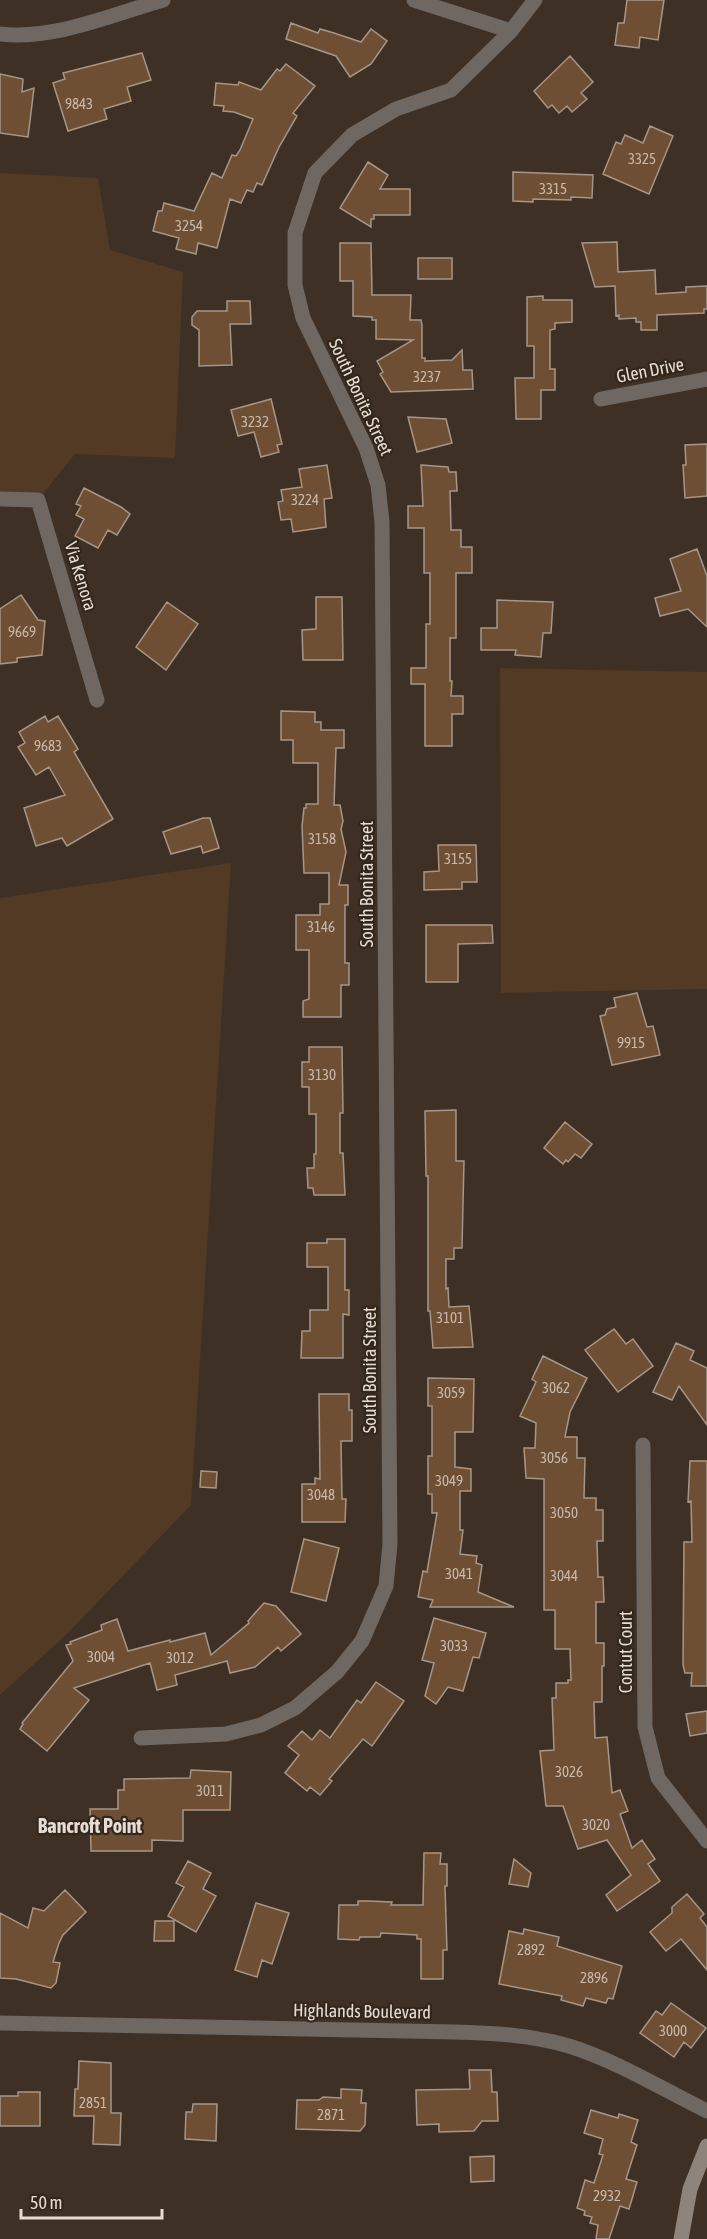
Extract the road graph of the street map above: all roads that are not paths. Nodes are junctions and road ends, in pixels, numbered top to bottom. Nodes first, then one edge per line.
1 (163, 0) edge
2 (414, 0) edge
3 (535, 0) edge
4 (511, 31) junction
5 (0, 34) edge
6 (707, 380) edge
7 (601, 399) dead end
8 (0, 499) edge
9 (98, 700) dead end
10 (643, 1445) dead end
11 (141, 1738) dead end
12 (707, 1841) edge
13 (0, 2023) edge
14 (707, 2111) edge
15 (707, 2146) edge
16 (681, 2239) edge

1 - 5 street
2 - 4 street
3 - 4 street, South Bonita Street
4 - 11 street, South Bonita Street
6 - 7 street, Glen Drive
8 - 9 street, Via Kenora
10 - 12 street, Contut Court
13 - 14 street, Highlands Boulevard
15 - 16 main road

